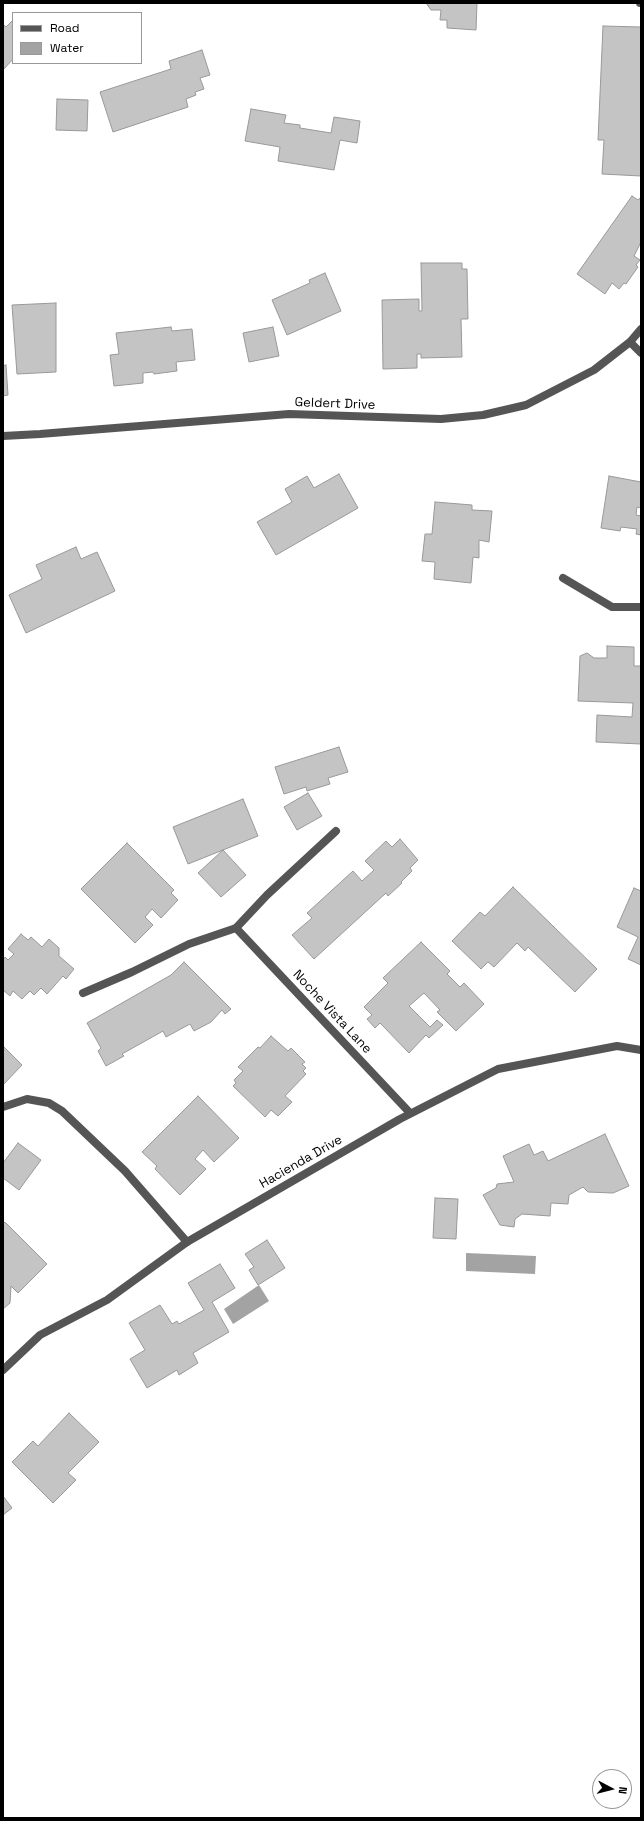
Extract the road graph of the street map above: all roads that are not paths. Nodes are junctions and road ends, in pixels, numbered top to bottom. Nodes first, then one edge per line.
1 (641, 330) edge
2 (630, 342) junction
3 (641, 353) edge
4 (3, 436) edge
5 (563, 578) dead end
6 (641, 607) edge
7 (336, 831) dead end
8 (236, 928) junction
9 (82, 993) dead end
10 (641, 1050) edge
11 (3, 1107) edge
12 (410, 1113) junction
13 (187, 1242) junction
14 (3, 1370) edge

1 - 2 street, Geldert Drive
2 - 3 street
2 - 4 street, Geldert Drive
5 - 6 street
7 - 8 street
8 - 9 street
8 - 12 street, Noche Vista Lane
10 - 12 street, Hacienda Drive
11 - 13 street
12 - 13 street, Hacienda Drive
13 - 14 street, Hacienda Drive

